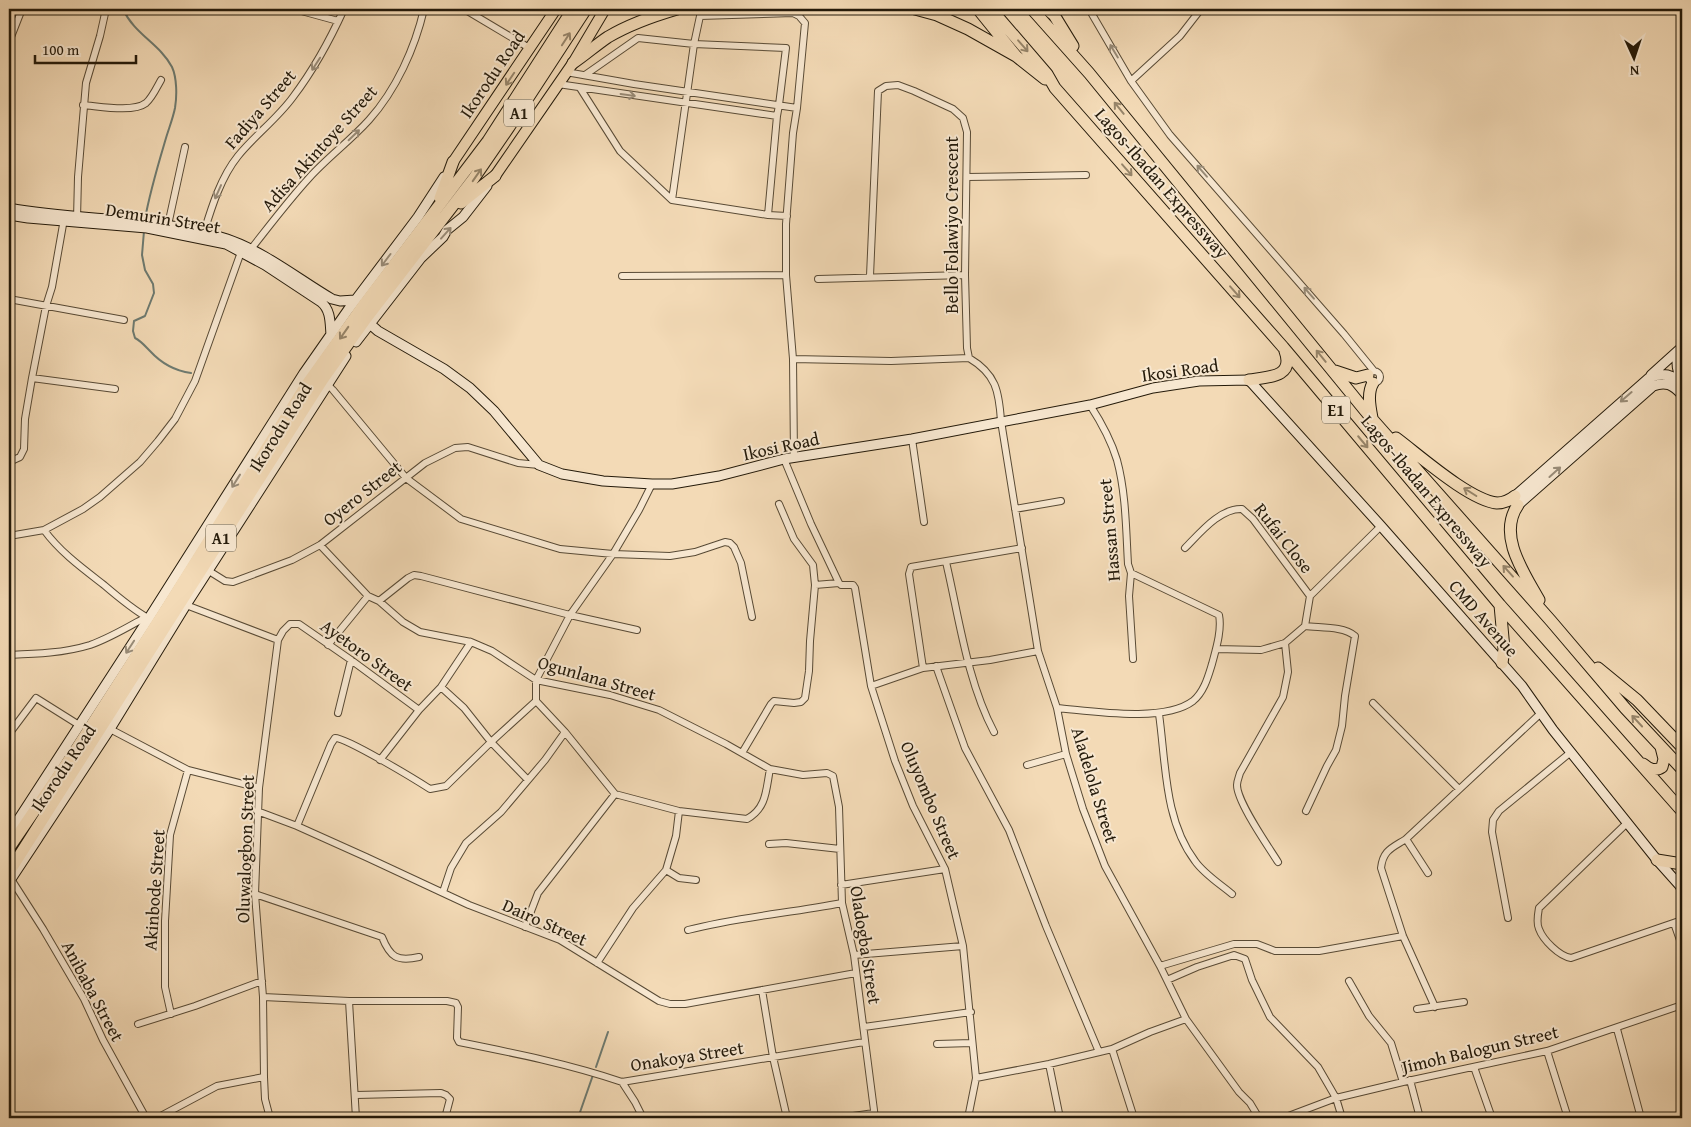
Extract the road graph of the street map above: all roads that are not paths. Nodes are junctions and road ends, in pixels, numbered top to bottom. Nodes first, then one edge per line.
1 (22, 9) edge
2 (106, 9) edge
3 (294, 9) edge
4 (344, 9) edge
5 (424, 9) edge
6 (464, 9) edge
7 (556, 9) edge
8 (574, 9) edge
9 (586, 9) edge
10 (605, 9) edge
11 (677, 9) edge
12 (915, 9) edge
13 (978, 9) edge
14 (991, 9) edge
15 (1032, 9) edge
16 (1088, 9) edge
17 (1201, 9) edge
18 (1050, 11) edge
19 (700, 12) edge
20 (338, 20) junction
21 (9, 42) edge
22 (694, 44) junction
23 (531, 49) junction
24 (1016, 56) junction
25 (570, 68) junction
26 (1089, 73) junction
27 (585, 75) junction
28 (161, 80) dead end
29 (1131, 81) junction
30 (558, 84) junction
31 (580, 88) junction
32 (1055, 88) junction
33 (687, 92) junction
34 (685, 103) junction
35 (83, 105) junction
36 (780, 105) junction
37 (797, 108) junction
38 (777, 116) junction
39 (185, 147) dead end
40 (453, 162) junction
41 (1086, 175) dead end
42 (495, 176) junction
43 (967, 177) junction
44 (672, 200) junction
45 (9, 208) edge
46 (436, 209) junction
47 (448, 214) junction
48 (9, 215) edge
49 (768, 215) junction
50 (787, 216) junction
51 (64, 218) junction
52 (77, 219) junction
53 (147, 225) junction
54 (168, 225) junction
55 (204, 232) junction
56 (251, 249) junction
57 (241, 252) junction
58 (786, 275) junction
59 (966, 275) junction
60 (622, 276) dead end
61 (870, 276) junction
62 (818, 279) dead end
63 (9, 299) edge
64 (360, 302) junction
65 (46, 306) junction
66 (348, 310) joint
67 (124, 320) dead end
68 (370, 324) junction
69 (331, 335) junction
70 (1283, 347) junction
71 (1680, 349) edge
72 (969, 358) junction
73 (793, 359) junction
74 (1333, 370) junction
75 (1372, 376) junction
76 (32, 378) junction
77 (1655, 378) junction
78 (1678, 379) edge
79 (1249, 380) junction
80 (327, 384) junction
81 (115, 389) dead end
82 (1682, 395) edge
83 (1090, 405) junction
84 (1372, 419) junction
85 (1001, 421) junction
86 (912, 438) junction
87 (794, 457) junction
88 (784, 459) junction
89 (10, 462) edge
90 (539, 465) junction
91 (406, 478) junction
92 (652, 484) junction
93 (1516, 500) junction
94 (1061, 501) dead end
95 (779, 504) dead end
96 (1016, 509) junction
97 (924, 522) dead end
98 (1381, 526) junction
99 (44, 530) junction
100 (9, 536) edge
101 (320, 545) junction
102 (1022, 548) junction
103 (1185, 548) dead end
104 (613, 554) junction
105 (946, 562) junction
106 (209, 571) junction
107 (1131, 573) junction
108 (839, 583) junction
109 (814, 585) junction
110 (368, 596) junction
111 (1310, 596) junction
112 (379, 601) junction
113 (186, 605) junction
114 (1500, 605) junction
115 (570, 615) junction
116 (752, 616) dead end
117 (147, 618) junction
118 (1551, 621) junction
119 (1305, 626) junction
120 (637, 630) dead end
121 (278, 640) junction
122 (471, 642) junction
123 (1285, 643) junction
124 (328, 645) junction
125 (1216, 648) junction
126 (1038, 650) junction
127 (9, 655) edge
128 (1132, 659) dead end
129 (351, 660) junction
130 (1585, 660) junction
131 (969, 663) junction
132 (1502, 663) junction
133 (936, 666) junction
134 (923, 668) junction
135 (536, 680) junction
136 (871, 686) junction
137 (441, 687) junction
138 (536, 702) junction
139 (1373, 703) dead end
140 (1057, 708) junction
141 (419, 710) junction
142 (338, 713) dead end
143 (1541, 713) junction
144 (1159, 714) junction
145 (80, 725) junction
146 (110, 729) junction
147 (565, 732) junction
148 (994, 732) dead end
149 (9, 734) edge
150 (491, 742) junction
151 (1660, 747) junction
152 (1682, 747) edge
153 (1571, 752) junction
154 (742, 753) junction
155 (1066, 754) junction
156 (1634, 757) junction
157 (380, 760) junction
158 (1027, 765) dead end
159 (770, 769) junction
160 (1682, 769) edge
161 (188, 770) junction
162 (833, 776) joint
163 (528, 780) junction
164 (259, 788) junction
165 (1459, 789) junction
166 (615, 794) junction
167 (1682, 810) edge
168 (257, 811) junction
169 (680, 811) junction
170 (1306, 811) dead end
171 (1628, 822) junction
172 (297, 826) junction
173 (9, 834) edge
174 (1406, 839) junction
175 (770, 844) dead end
176 (9, 848) edge
177 (840, 849) junction
178 (1657, 860) junction
179 (1278, 862) dead end
180 (1682, 864) edge
181 (944, 869) junction
182 (666, 870) junction
183 (1428, 873) dead end
184 (10, 878) edge
185 (696, 880) dead end
186 (1682, 881) edge
187 (841, 885) junction
188 (1682, 888) edge
189 (443, 892) junction
190 (255, 894) junction
191 (1232, 894) dead end
192 (842, 903) junction
193 (1508, 918) dead end
194 (1682, 920) edge
195 (1674, 923) junction
196 (526, 927) junction
197 (688, 930) dead end
198 (1404, 936) junction
199 (963, 946) junction
200 (1682, 946) edge
201 (854, 955) junction
202 (419, 957) dead end
203 (597, 963) junction
204 (1160, 966) junction
205 (856, 973) junction
206 (1167, 980) junction
207 (262, 981) junction
208 (1349, 981) dead end
209 (762, 990) junction
210 (263, 997) junction
211 (349, 1000) junction
212 (1464, 1002) dead end
213 (1682, 1005) edge
214 (1435, 1007) junction
215 (1417, 1010) dead end
216 (971, 1012) junction
217 (171, 1014) junction
218 (1186, 1019) junction
219 (138, 1024) dead end
220 (864, 1027) junction
221 (1617, 1029) junction
222 (864, 1042) junction
223 (972, 1043) junction
224 (937, 1044) dead end
225 (1112, 1049) junction
226 (1547, 1051) junction
227 (1099, 1052) junction
228 (773, 1057) junction
229 (1049, 1064) junction
230 (1474, 1067) junction
231 (264, 1077) junction
232 (976, 1078) junction
233 (1406, 1081) junction
234 (622, 1082) junction
235 (356, 1095) junction
236 (1336, 1098) junction
237 (874, 1115) edge
238 (146, 1118) edge
239 (157, 1118) edge
240 (270, 1118) edge
241 (356, 1118) edge
242 (445, 1118) edge
243 (643, 1118) edge
244 (787, 1118) edge
245 (838, 1118) edge
246 (968, 1118) edge
247 (1060, 1118) edge
248 (1134, 1118) edge
249 (1259, 1118) edge
250 (1283, 1118) edge
251 (1342, 1118) edge
252 (1420, 1118) edge
253 (1492, 1118) edge
254 (1568, 1118) edge
255 (1641, 1118) edge

1 - 21 street
2 - 35 street
3 - 20 street
4 - 20 street, Fadiya Street
56 -> 5 street, Adisa Akintoye Street
6 - 23 street
7 - 23 main road, Ikorodu Road
8 - 46 highway, Ikorodu Road / A1
47 -> 9 highway, Ikorodu Road / A1
10 - 25 main road, Ikorodu Road
11 - 25 highway
12 - 24 highway
13 - 24 highway
14 -> 32 highway, Lagos-Ibadan Expressway / E1
15 - 26 highway, Lagos-Ibadan Expressway / E1
29 -> 16 street
17 - 29 street
18 - 26 highway
19 - 22 street
19 - 37 street
20 -> 55 street, Fadiya Street
22 - 27 street
22 - 33 street
22 - 36 street
23 -> 40 main road, Ikorodu Road
24 - 32 highway
25 - 27 street
25 - 30 main road, Ikorodu Road
74 -> 26 highway, Lagos-Ibadan Expressway / E1
27 - 33 street
28 - 35 street
75 -> 29 street
30 - 31 street
30 - 42 main road, Ikorodu Road
31 -> 34 street
31 - 44 street
32 -> 70 highway, Lagos-Ibadan Expressway / E1
33 - 34 street
33 - 36 street
34 - 38 street
34 - 44 street
35 - 52 street
36 - 37 street
36 - 38 street
37 - 50 street
38 - 49 street
39 - 54 street
40 - 46 highway
40 -> 64 street, Ikorodu Road
41 - 43 street
42 - 47 highway
68 -> 42 street, Ikorodu Road
43 - 59 street, Bello Folawiyo Crescent
43 - 61 street, Bello Folawiyo Crescent
44 - 49 street
45 - 51 street, Demurin Street
46 - 64 highway, Ikorodu Road / A1
47 - 184 highway, Ikorodu Road / A1
48 - 51 street, Demurin Street
49 - 50 street
50 - 58 street
51 - 52 street, Demurin Street
51 - 65 street
52 - 53 street, Demurin Street
53 - 54 street, Demurin Street
53 - 57 street, Demurin Street
54 - 55 street, Demurin Street
55 - 56 street, Demurin Street
56 - 64 street, Demurin Street
57 - 69 street, Demurin Street
57 - 99 street
58 - 60 street
58 - 73 street
59 - 61 street
59 - 72 street, Bello Folawiyo Crescent
61 - 62 street
63 - 65 street
64 - 66 highway
64 -> 176 highway, Ikorodu Road / A1
65 - 67 street
65 - 76 street
66 - 69 street, Ikorodu Road
68 - 80 street, Ikorodu Road
68 - 90 street, Ikosi Road
69 -> 117 street, Ikorodu Road
70 - 79 highway
70 -> 114 highway, Lagos-Ibadan Expressway / E1
71 - 77 street
71 - 78 street
72 - 73 street
72 - 85 street
73 - 87 street
74 - 75 highway
74 - 84 highway, Lagos-Ibadan Expressway / E1
75 - 84 highway
76 - 81 street
76 - 89 street
77 - 78 street
93 -> 77 street
77 -> 93 street
78 - 82 street
79 - 83 street, Ikosi Road
79 - 98 street, CMD Avenue
80 - 91 street
80 - 106 street, Ikorodu Road
83 - 85 street, Ikosi Road
83 - 107 street, Hassan Street
93 -> 84 highway
118 -> 84 highway, Lagos-Ibadan Expressway / E1
85 - 86 street, Ikosi Road
85 - 96 street, Aladelola Street
86 - 87 street, Ikosi Road
86 - 97 street
87 - 88 street, Ikosi Road
88 - 92 street, Ikosi Road
88 - 108 street
90 - 91 street, Oyero Street
90 - 92 street, Ikosi Road
91 - 101 street, Oyero Street
91 - 104 street
92 - 104 street
93 - 118 highway
94 - 96 street
95 - 109 street
96 - 102 street, Aladelola Street
98 - 111 street
98 - 132 street, CMD Avenue
99 - 100 street
99 - 117 street
101 - 106 street, Oyero Street
101 - 110 street, Ogunlana Street
102 - 105 street
102 - 126 street, Aladelola Street
103 - 111 street, Rufai Close
104 - 115 street
104 - 116 street
105 - 131 street
105 - 134 street
106 - 113 street, Ikorodu Road
107 - 125 street
107 - 128 street, Hassan Street
108 - 109 street
108 - 136 street, Oluyombo Street
109 - 154 street
110 - 112 street, Ogunlana Street
110 - 124 street
111 - 119 street
112 - 115 street
112 - 122 street, Ogunlana Street
113 - 121 street
113 - 146 street, Ikorodu Road
114 - 132 highway
114 - 156 highway, Lagos-Ibadan Expressway / E1
115 - 120 street
115 - 135 street
117 - 127 street
117 -> 145 street, Ikorodu Road
118 - 130 highway, Lagos-Ibadan Expressway / E1
119 - 123 street
119 - 170 street
121 - 124 street, Ayetoro Street
121 - 164 street, Oluwalogbon Street
122 - 135 street, Ogunlana Street
122 - 137 street
123 - 125 street
123 - 179 street
124 - 129 street, Ayetoro Street
125 - 144 street
126 - 131 street
126 - 140 street, Aladelola Street
129 - 141 street, Ayetoro Street
129 - 142 street
151 -> 130 highway, Lagos-Ibadan Expressway / E1
130 - 152 highway
131 - 133 street
131 - 148 street
132 - 143 street, CMD Avenue
133 - 134 street
133 - 227 street
134 - 136 street
135 - 138 street
135 - 154 street, Ogunlana Street
136 - 181 street, Oluyombo Street
137 - 141 street
137 - 150 street
138 - 147 street
138 - 150 street
139 - 165 street
140 - 144 street
140 - 155 street, Aladelola Street
141 - 157 street
143 - 153 street, CMD Avenue
143 - 165 street
144 - 191 street
145 - 149 street
145 - 173 street, Ikorodu Road
146 - 161 street
146 - 184 street, Ikorodu Road
147 - 163 street
147 - 166 street
150 - 157 street
150 - 163 street
151 - 156 highway
151 - 160 highway, Lagos-Ibadan Expressway / E1
153 - 171 street, CMD Avenue
153 - 193 street
154 - 159 street, Ogunlana Street
155 - 158 street
155 - 204 street, Aladelola Street
156 - 167 highway, Lagos-Ibadan Expressway / E1
157 - 172 street
159 - 162 street, Ogunlana Street
159 - 169 street
161 - 164 street
161 - 217 street, Akinbode Street
162 - 177 street, Oladogba Street
163 - 189 street
164 - 168 street, Oluwalogbon Street
165 - 174 street
166 - 169 street
166 - 196 street
168 - 172 street, Dairo Street
168 - 190 street, Oluwalogbon Street
169 - 182 street
171 - 178 street, CMD Avenue
171 - 195 street
172 - 189 street, Dairo Street
174 - 183 street
174 - 198 street
175 - 177 street
177 - 187 street, Oladogba Street
178 - 180 highway
178 - 188 street, CMD Avenue
181 - 187 street
181 - 199 street, Oluyombo Street
182 - 185 street
182 - 203 street
184 - 238 street, Anibaba Street
186 - 188 highway
187 - 192 street, Oladogba Street
189 - 196 street, Dairo Street
190 - 202 street
190 - 207 street, Oluwalogbon Street
192 - 197 street
192 - 201 street, Oladogba Street
194 - 195 street
195 - 200 street
196 - 203 street, Dairo Street
198 - 204 street
198 - 214 street
199 - 201 street
199 - 216 street, Oluyombo Street
201 - 205 street, Oladogba Street
203 - 209 street, Dairo Street
204 - 206 street, Aladelola Street
205 - 209 street, Dairo Street
205 - 220 street, Oladogba Street
206 - 218 street, Aladelola Street
206 - 236 street
207 - 210 street, Oluwalogbon Street
207 - 217 street
208 - 233 street
209 - 228 street
210 - 211 street
210 - 231 street, Oluwalogbon Street
211 - 234 street, Onakoya Street
211 - 235 street
212 - 214 street
213 - 221 street, Jimoh Balogun Street
214 - 215 street
216 - 220 street
216 - 223 street, Oluyombo Street
217 - 219 street
218 - 225 street
218 - 249 street, Aladelola Street
220 - 222 street, Oladogba Street
221 - 226 street, Jimoh Balogun Street
221 - 255 street
222 - 228 street, Onakoya Street
222 - 237 street, Oladogba Street
223 - 224 street
223 - 232 street, Oluyombo Street
225 - 227 street
225 - 248 street
226 - 230 street, Jimoh Balogun Street
226 - 254 street
227 - 229 street
228 - 234 street, Onakoya Street
228 - 244 street
229 - 232 street
229 - 247 street
230 - 233 street, Jimoh Balogun Street
230 - 253 street
231 - 239 street
231 - 240 street, Oluwalogbon Street
232 - 246 street, Oluyombo Street
233 - 236 street, Jimoh Balogun Street
233 - 252 street
234 - 243 street
235 - 241 street
235 - 242 street
236 - 250 street, Jimoh Balogun Street
236 - 251 street
237 - 245 street

